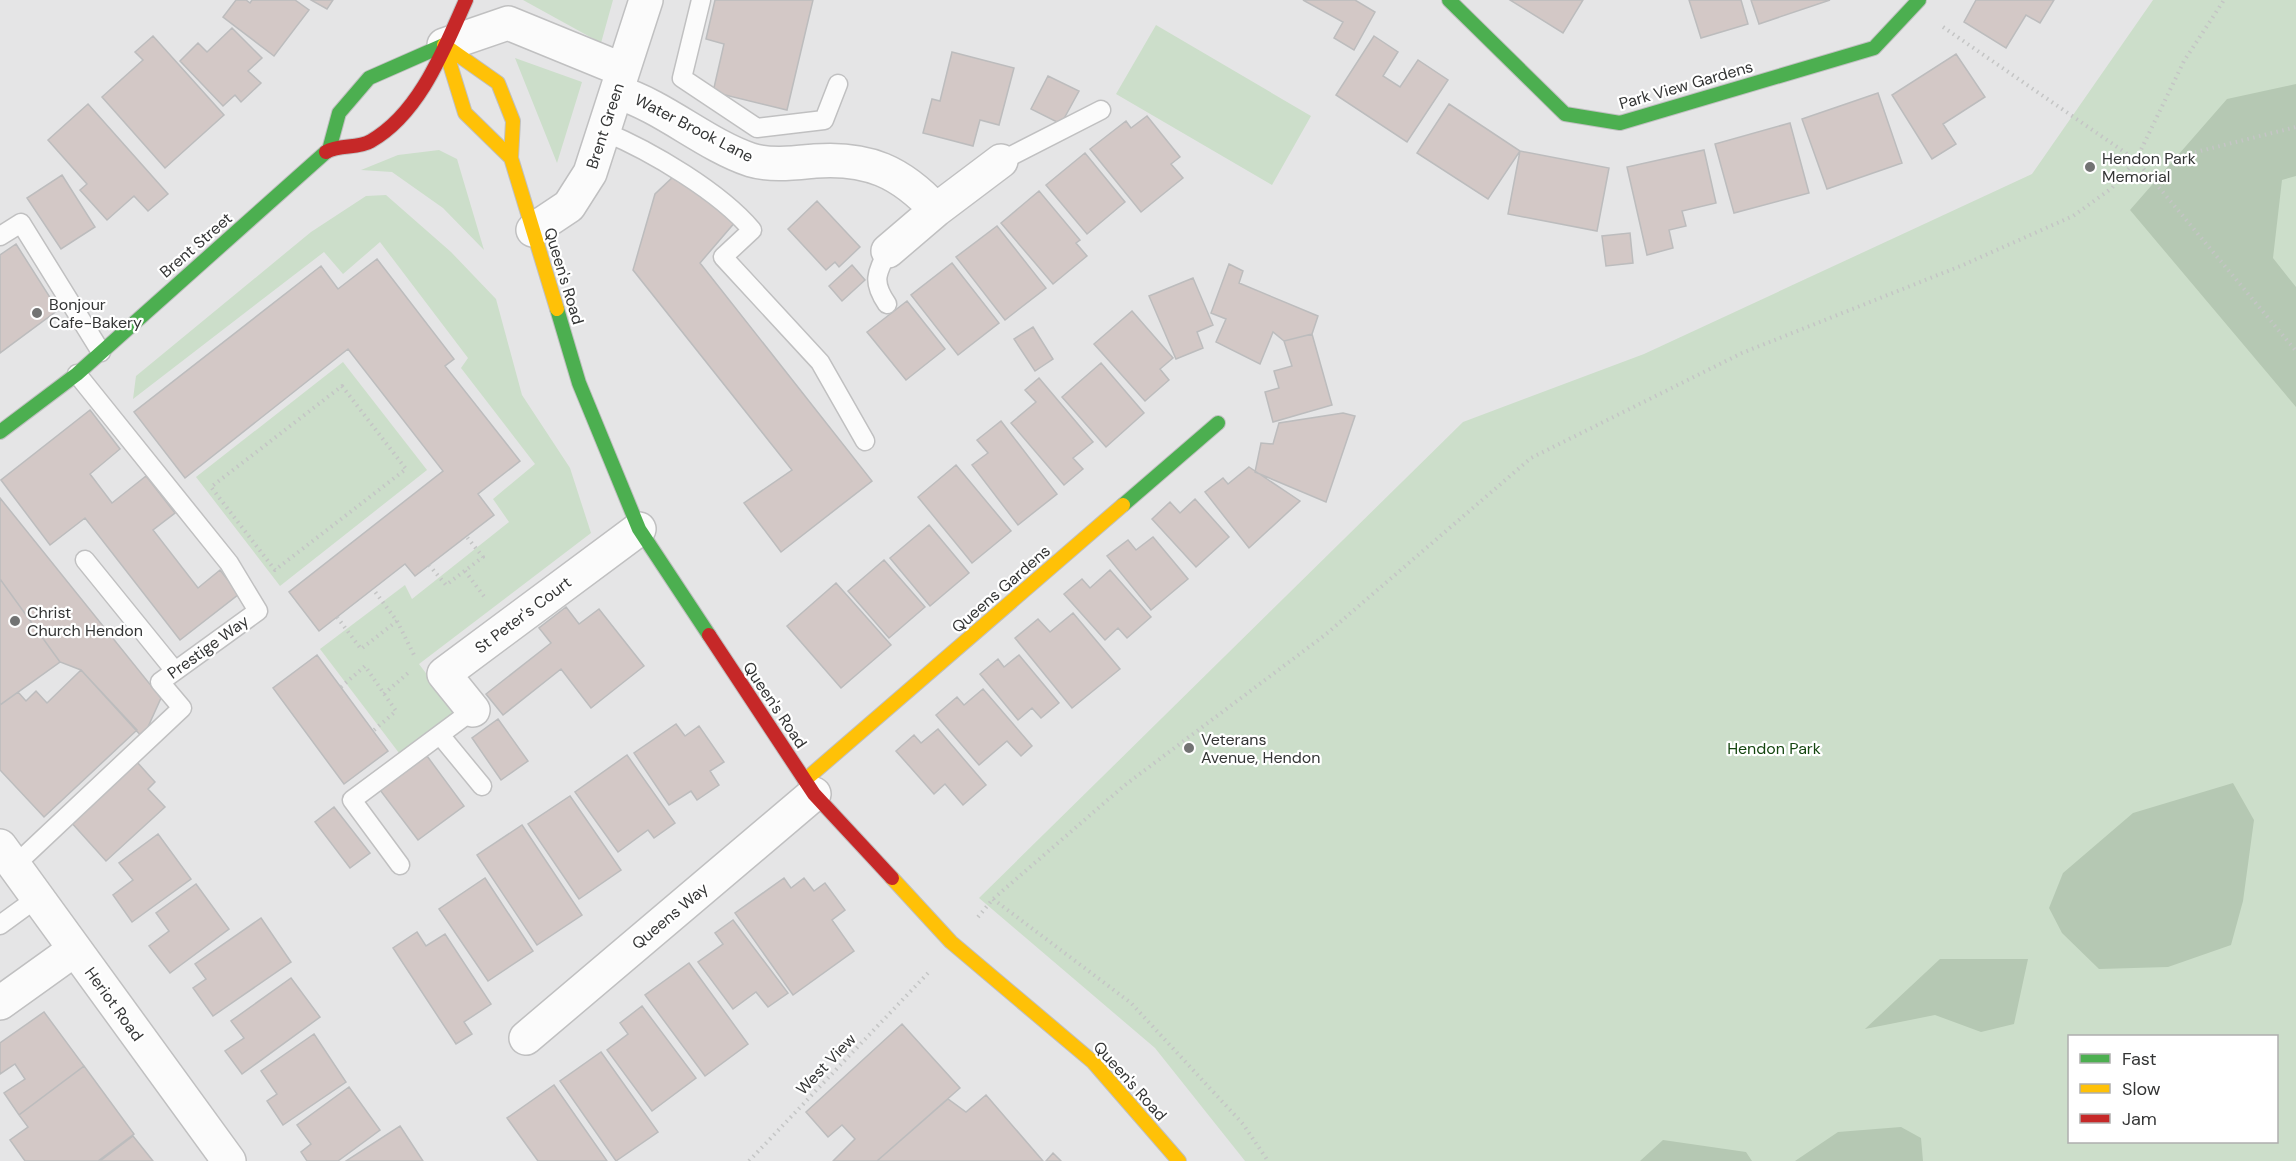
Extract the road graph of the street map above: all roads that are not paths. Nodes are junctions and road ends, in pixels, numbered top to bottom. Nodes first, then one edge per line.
1 (466, 0) edge
2 (646, 0) edge
3 (700, 0) edge
4 (1449, 0) edge
5 (1917, 4) edge
6 (445, 11) dead end
7 (444, 45) junction
8 (620, 81) junction
9 (838, 84) dead end
10 (1101, 110) dead end
11 (605, 132) junction
12 (329, 150) junction
13 (511, 158) junction
14 (1001, 162) joint
15 (936, 210) junction
16 (533, 230) junction
17 (0, 236) edge
18 (888, 251) joint
19 (887, 304) dead end
20 (101, 352) junction
21 (77, 375) junction
22 (1218, 423) dead end
23 (0, 432) edge
24 (865, 441) dead end
25 (639, 529) junction
26 (86, 560) dead end
27 (175, 672) junction
28 (473, 710) joint
29 (440, 735) junction
30 (482, 786) dead end
31 (809, 787) junction
32 (7, 856) edge
33 (400, 865) dead end
34 (36, 897) junction
35 (0, 925) edge
36 (74, 950) junction
37 (0, 1003) edge
38 (526, 1038) dead end
39 (229, 1161) edge
40 (1179, 1161) edge

1 - 7 main road
2 - 8 street, Brent Green
3 - 9 lane
4 - 5 main road, Park View Gardens
6 - 7 main road
7 - 8 street, Water Brook Lane
7 - 12 main road
7 - 12 main road
7 - 13 main road, Queen's Road
7 - 13 main road, Queen's Road
8 - 11 street, Brent Green
8 - 15 street, Water Brook Lane
10 - 14 lane
11 - 16 street, Brent Green
11 - 24 lane
12 - 20 main road, Brent Street
13 - 16 main road, Queen's Road
14 - 15 street
15 - 18 street
16 - 25 main road, Queen's Road
17 - 20 lane
18 - 19 lane
20 - 21 main road, Brent Street
21 - 23 main road, Brent Street
21 - 27 lane, Prestige Way
22 - 31 main road, Queens Gardens
25 - 28 street, St Peter's Court
25 - 31 main road, Queen's Road
26 - 27 lane
27 - 32 lane, Prestige Way
28 - 29 lane
29 - 30 lane
29 - 33 lane
31 - 38 street, Queens Way
31 - 40 main road, Queen's Road
32 - 34 street, Heriot Road
34 - 35 lane
34 - 36 street, Heriot Road
36 - 37 street
36 - 39 street, Heriot Road

